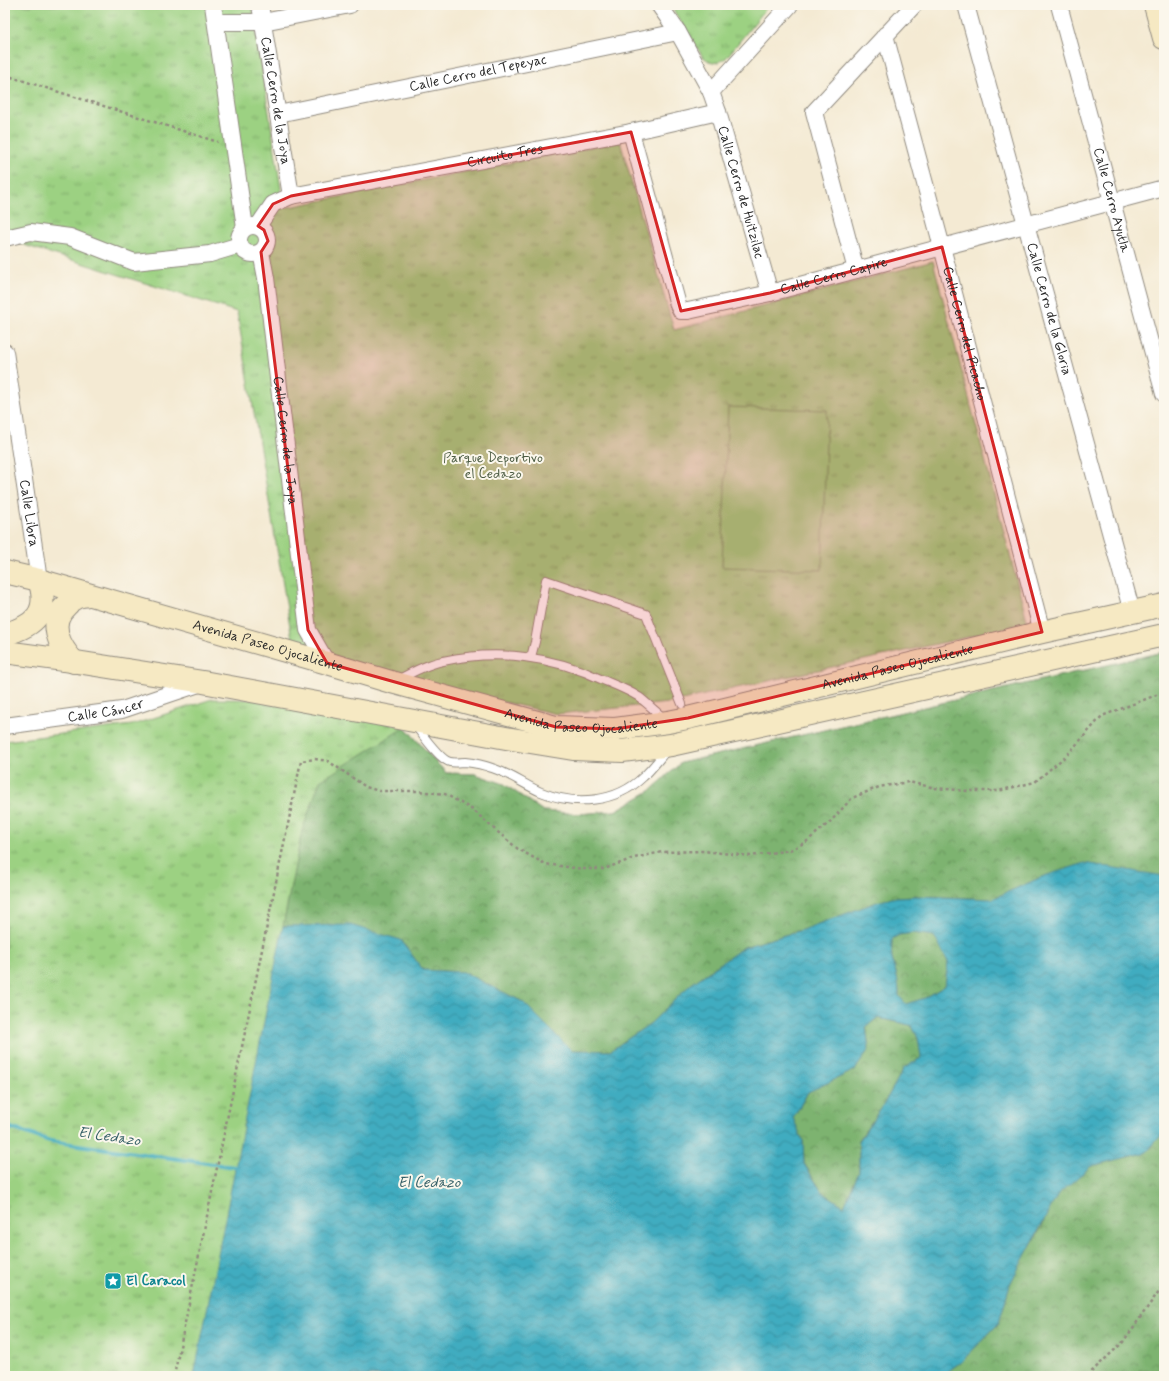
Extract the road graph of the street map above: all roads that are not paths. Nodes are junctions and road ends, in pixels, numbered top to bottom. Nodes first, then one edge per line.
1 (213, 5) edge
2 (260, 5) edge
3 (350, 5) edge
4 (659, 5) edge
5 (790, 5) edge
6 (914, 5) edge
7 (966, 5) edge
8 (1059, 5) edge
9 (1155, 5) edge
10 (216, 22) junction
11 (263, 22) junction
12 (678, 32) junction
13 (885, 35) junction
14 (1164, 38) edge
15 (711, 92) junction
16 (718, 112) junction
17 (278, 114) junction
18 (631, 132) junction
19 (1164, 188) edge
20 (291, 196) junction
21 (1111, 201) junction
22 (1026, 224) junction
23 (252, 227) junction
24 (5, 238) edge
25 (240, 245) junction
26 (942, 247) junction
27 (262, 252) junction
28 (856, 270) junction
29 (770, 293) junction
30 (5, 352) edge
31 (1164, 394) edge
32 (5, 572) edge
33 (38, 580) junction
34 (89, 595) junction
35 (1164, 605) edge
36 (1132, 612) junction
37 (308, 630) junction
38 (1042, 632) junction
39 (5, 634) edge
40 (1164, 635) edge
41 (5, 652) edge
42 (291, 653) junction
43 (531, 657) junction
44 (74, 662) junction
45 (327, 663) junction
46 (203, 682) junction
47 (391, 682) junction
48 (682, 704) dead end
49 (412, 721) junction
50 (668, 722) junction
51 (5, 726) edge
52 (671, 745) junction

1 - 10 street
2 - 11 street, Calle Cerro de la Joya
3 - 11 street
4 - 12 street, Calle Cerro de Huitzilac
5 - 15 street
6 - 13 street
7 - 22 street, Calle Cerro de la Gloria
8 - 21 street, Calle Cerro Ayutla
9 - 14 main road
10 - 11 street
10 - 23 street
11 - 17 street, Calle Cerro de la Joya
12 - 15 street, Calle Cerro de Huitzilac
12 - 17 street, Calle Cerro del Tepeyac
13 - 26 street, Calle Cerro del Picacho
13 - 28 street
15 - 16 street, Calle Cerro de Huitzilac
16 - 18 street, Circuito Tres
16 - 29 street, Calle Cerro de Huitzilac
17 - 20 street, Calle Cerro de la Joya
18 - 20 street, Circuito Tres
18 - 29 street, Calle Cerro Capire
19 - 21 street, Calle Cerro Capire
20 - 23 street, Circuito Tres
21 - 22 street, Calle Cerro Capire
21 - 31 street, Calle Cerro Ayutla
22 - 26 street, Calle Cerro Capire
22 - 36 street, Calle Cerro de la Gloria
23 - 25 street
23 - 27 street
24 - 25 street
25 - 27 street
26 - 28 street, Calle Cerro Capire
26 - 38 street, Calle Cerro del Picacho
27 - 37 street, Calle Cerro de la Joya
28 - 29 street, Calle Cerro Capire
30 - 33 street, Calle Libra
32 - 33 main road, Avenida Paseo Ojocaliente
33 - 34 main road, Avenida Paseo Ojocaliente
33 - 39 main road
34 - 42 main road, Avenida Paseo Ojocaliente
34 - 44 main road
35 - 36 main road, Avenida Paseo Ojocaliente
36 - 38 main road, Avenida Paseo Ojocaliente
37 - 42 street
37 - 45 street
38 - 50 main road, Avenida Paseo Ojocaliente
40 - 52 main road, Avenida Paseo Ojocaliente
41 - 44 main road, Avenida Paseo Ojocaliente
42 - 45 main road, Avenida Paseo Ojocaliente
43 - 47 lane
43 - 48 lane
43 - 50 lane
44 - 46 main road, Avenida Paseo Ojocaliente
45 - 47 main road, Avenida Paseo Ojocaliente
46 - 49 main road, Avenida Paseo Ojocaliente
46 - 51 street, Calle Cáncer
47 - 50 main road, Avenida Paseo Ojocaliente
49 - 52 main road, Avenida Paseo Ojocaliente
49 - 52 lane

